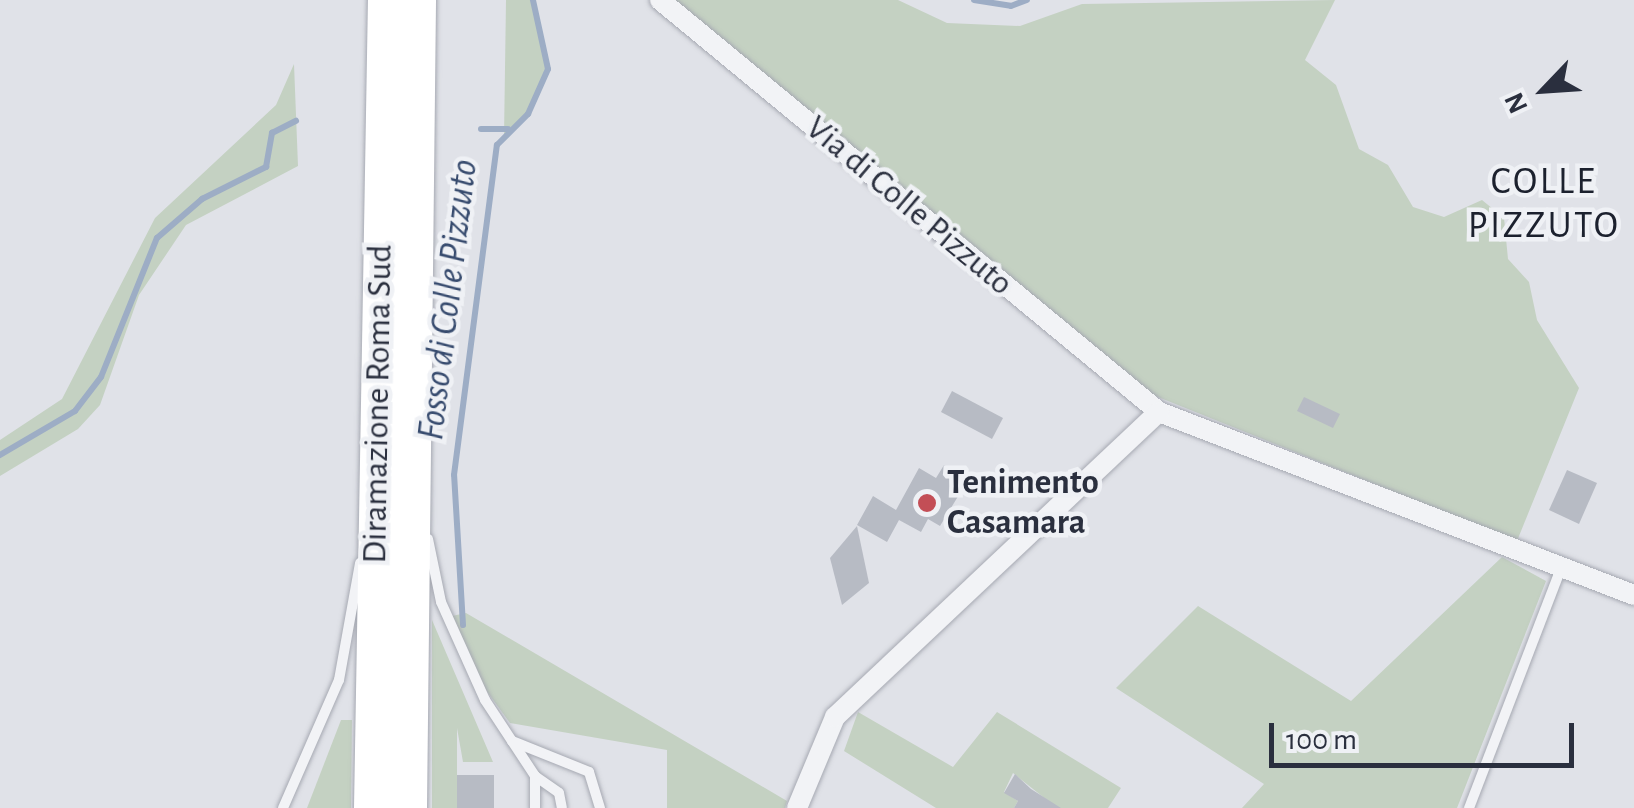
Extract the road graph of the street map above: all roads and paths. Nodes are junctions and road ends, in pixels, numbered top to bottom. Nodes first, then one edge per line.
1 (386, 0) edge
2 (417, 0) edge
3 (660, 0) edge
4 (394, 404) junction
5 (1159, 412) junction
6 (1560, 568) junction
7 (1634, 595) edge
8 (512, 741) junction
9 (535, 776) junction
10 (292, 803) edge
11 (282, 808) edge
12 (373, 808) edge
13 (408, 808) edge
14 (535, 808) edge
15 (562, 808) edge
16 (600, 808) edge
17 (796, 808) edge
18 (1469, 808) edge

1 - 4 highway, Diramazione Roma Sud
2 - 4 highway, Diramazione Roma Sud
3 - 5 street, Via di Colle Pizzuto
4 - 8 lane
4 - 10 lane
4 - 12 highway, Diramazione Roma Sud
4 - 13 highway, Diramazione Roma Sud
5 - 6 street, Via di Colle Pizzuto
5 - 17 street
6 - 7 street, Via di Colle Pizzuto
6 - 18 lane
8 - 9 lane
8 - 16 lane
9 - 14 lane
9 - 15 lane
10 - 11 lane

